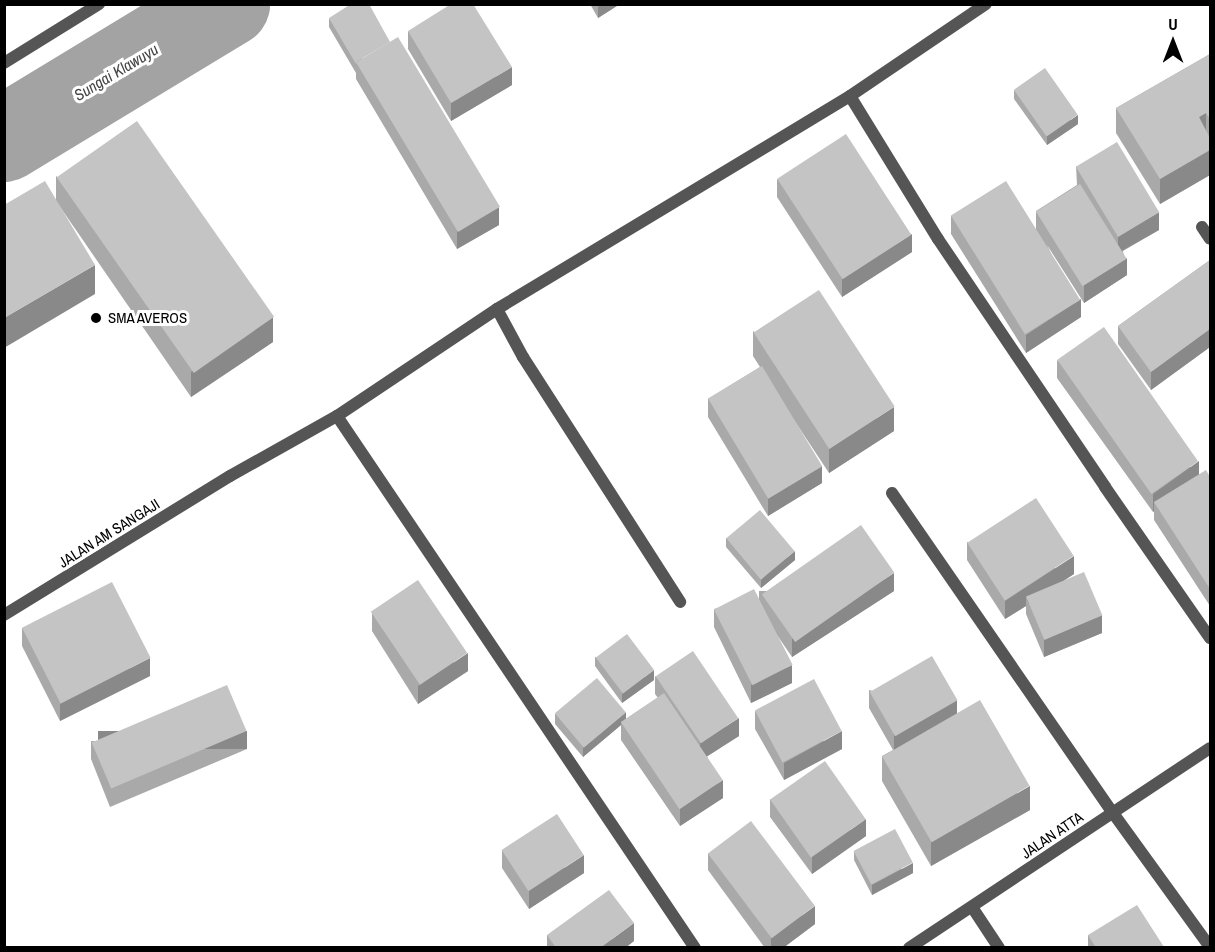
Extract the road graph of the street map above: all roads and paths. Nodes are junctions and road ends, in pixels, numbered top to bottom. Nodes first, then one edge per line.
1 (99, 4) edge
2 (986, 4) edge
3 (4, 63) edge
4 (850, 96) junction
5 (1202, 227) dead end
6 (1210, 239) edge
7 (497, 309) junction
8 (337, 416) junction
9 (892, 493) dead end
10 (680, 602) dead end
11 (4, 615) edge
12 (1210, 638) edge
13 (1210, 748) edge
14 (1113, 813) junction
15 (972, 907) junction
16 (1210, 947) edge
17 (695, 948) edge
18 (909, 948) edge
19 (999, 948) edge

1 - 3 street
2 - 4 street, JALAN AM SANGAJI
4 - 7 street, JALAN AM SANGAJI
4 - 12 street
5 - 6 street
7 - 8 street, JALAN AM SANGAJI
7 - 10 street
8 - 11 street, JALAN AM SANGAJI
8 - 17 street
9 - 14 street
13 - 14 street, JALAN ATTA
14 - 15 street, JALAN ATTA
14 - 16 street
15 - 18 street, JALAN ATTA
15 - 19 street

